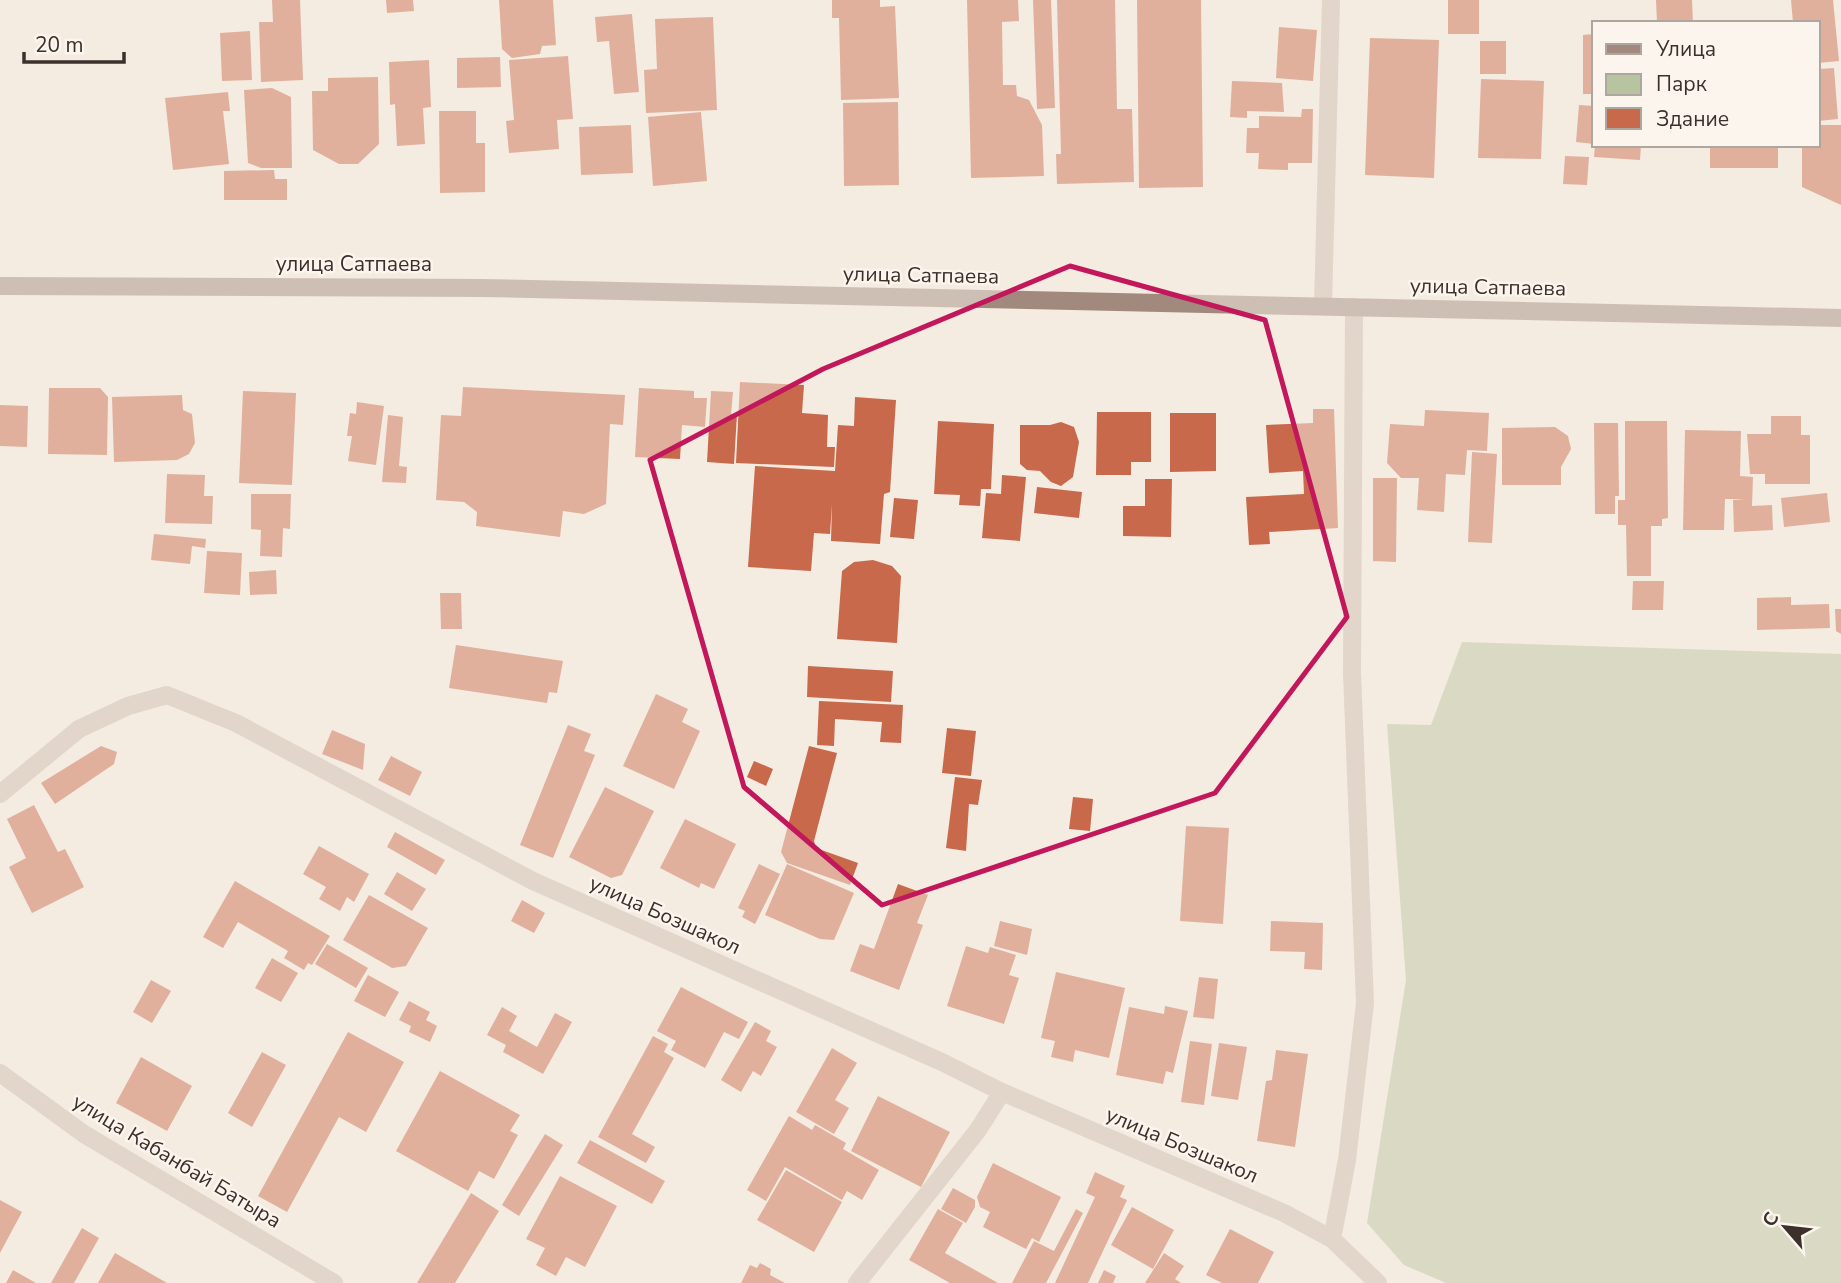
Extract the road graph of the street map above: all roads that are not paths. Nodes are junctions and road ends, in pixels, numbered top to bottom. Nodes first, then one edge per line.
1 (1331, 0) edge
2 (0, 286) edge
3 (1323, 306) junction
4 (1354, 307) junction
5 (1841, 318) edge
6 (0, 794) edge
7 (0, 1073) edge
8 (1002, 1093) junction
9 (1332, 1239) junction
10 (334, 1283) edge
11 (857, 1283) edge
12 (1378, 1283) edge

1 - 3 street
2 - 3 street, улица Сатпаева
3 - 4 street, улица Сатпаева
4 - 5 street, улица Сатпаева
4 - 9 street
6 - 8 street, улица Бозшакол
7 - 10 street, улица Кабанбай Батыра
8 - 9 street, улица Бозшакол
8 - 11 street
9 - 12 street, улица Бозшакол

